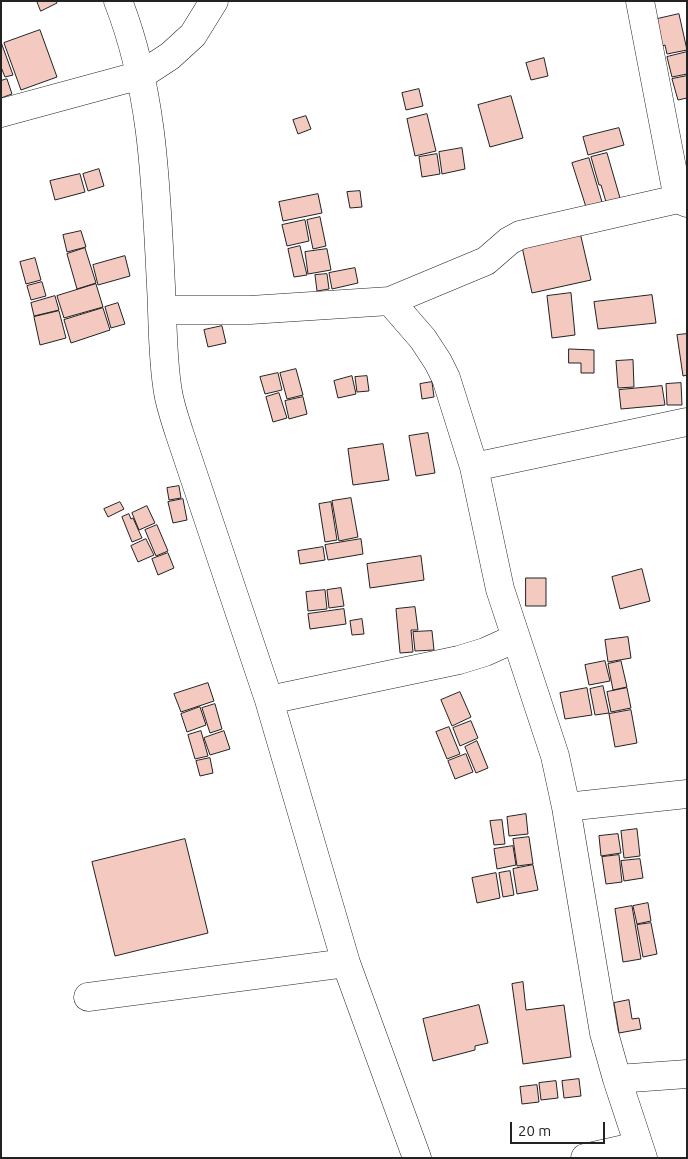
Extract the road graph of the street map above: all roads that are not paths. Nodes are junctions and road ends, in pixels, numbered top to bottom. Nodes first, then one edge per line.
1 (118, 1) edge
2 (214, 1) edge
3 (640, 1) edge
4 (140, 75) junction
5 (1, 113) edge
6 (682, 201) edge
7 (390, 301) junction
8 (163, 310) junction
9 (687, 422) edge
10 (474, 468) junction
11 (516, 638) junction
12 (269, 700) junction
13 (687, 794) edge
14 (566, 807) junction
15 (346, 963) junction
16 (88, 996) dead end
17 (687, 1074) edge
18 (616, 1079) junction
19 (641, 1152) edge
20 (417, 1158) edge
21 (586, 1158) edge

1 - 4 street
2 - 4 street
3 - 6 street
4 - 5 street
4 - 8 street
6 - 7 street
7 - 8 street
7 - 10 street
8 - 12 street
9 - 10 street
10 - 11 street
11 - 12 street
11 - 14 street
12 - 15 street
13 - 14 street
14 - 18 street
15 - 16 street
15 - 20 street
17 - 18 street
18 - 19 street
19 - 21 street

